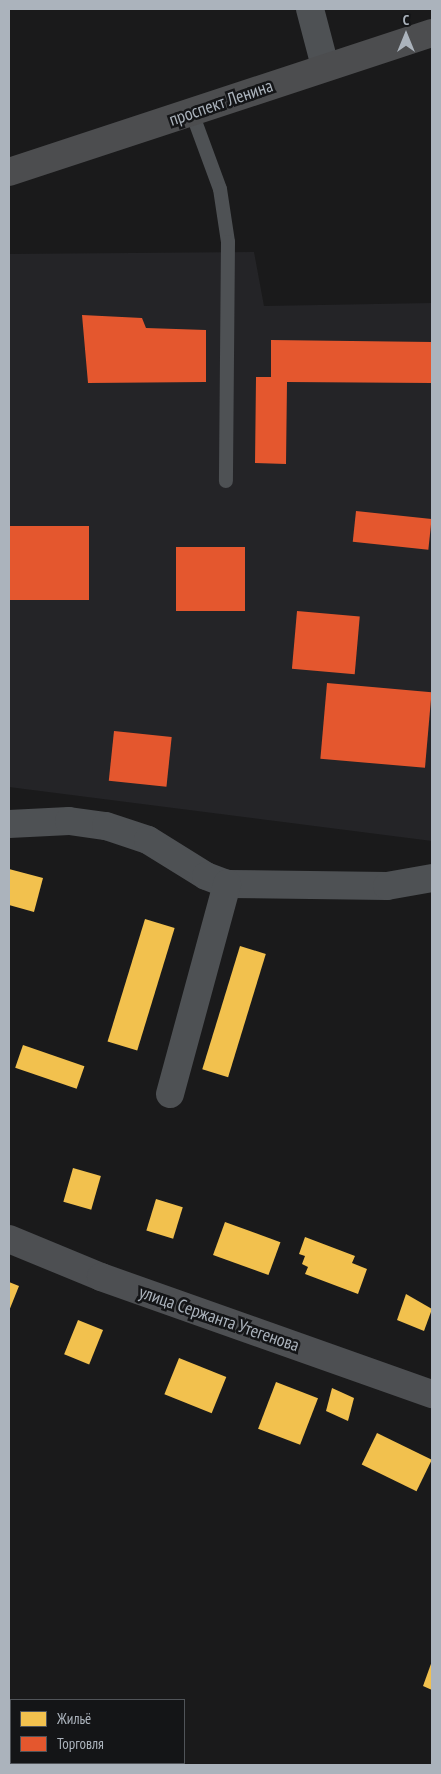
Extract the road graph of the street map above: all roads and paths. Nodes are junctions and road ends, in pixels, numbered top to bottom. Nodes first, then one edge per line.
1 (310, 9) edge
2 (432, 33) edge
3 (325, 66) junction
4 (192, 113) junction
5 (9, 172) edge
6 (226, 481) dead end
7 (9, 824) edge
8 (432, 878) edge
9 (227, 884) junction
10 (170, 1094) dead end
11 (9, 1239) edge
12 (432, 1394) edge

1 - 3 street
2 - 3 main road, проспект Ленина
3 - 4 main road, проспект Ленина
4 - 5 main road, проспект Ленина
4 - 6 lane
7 - 9 street
8 - 9 street
9 - 10 street
11 - 12 main road, улица Сержанта Утегенова

